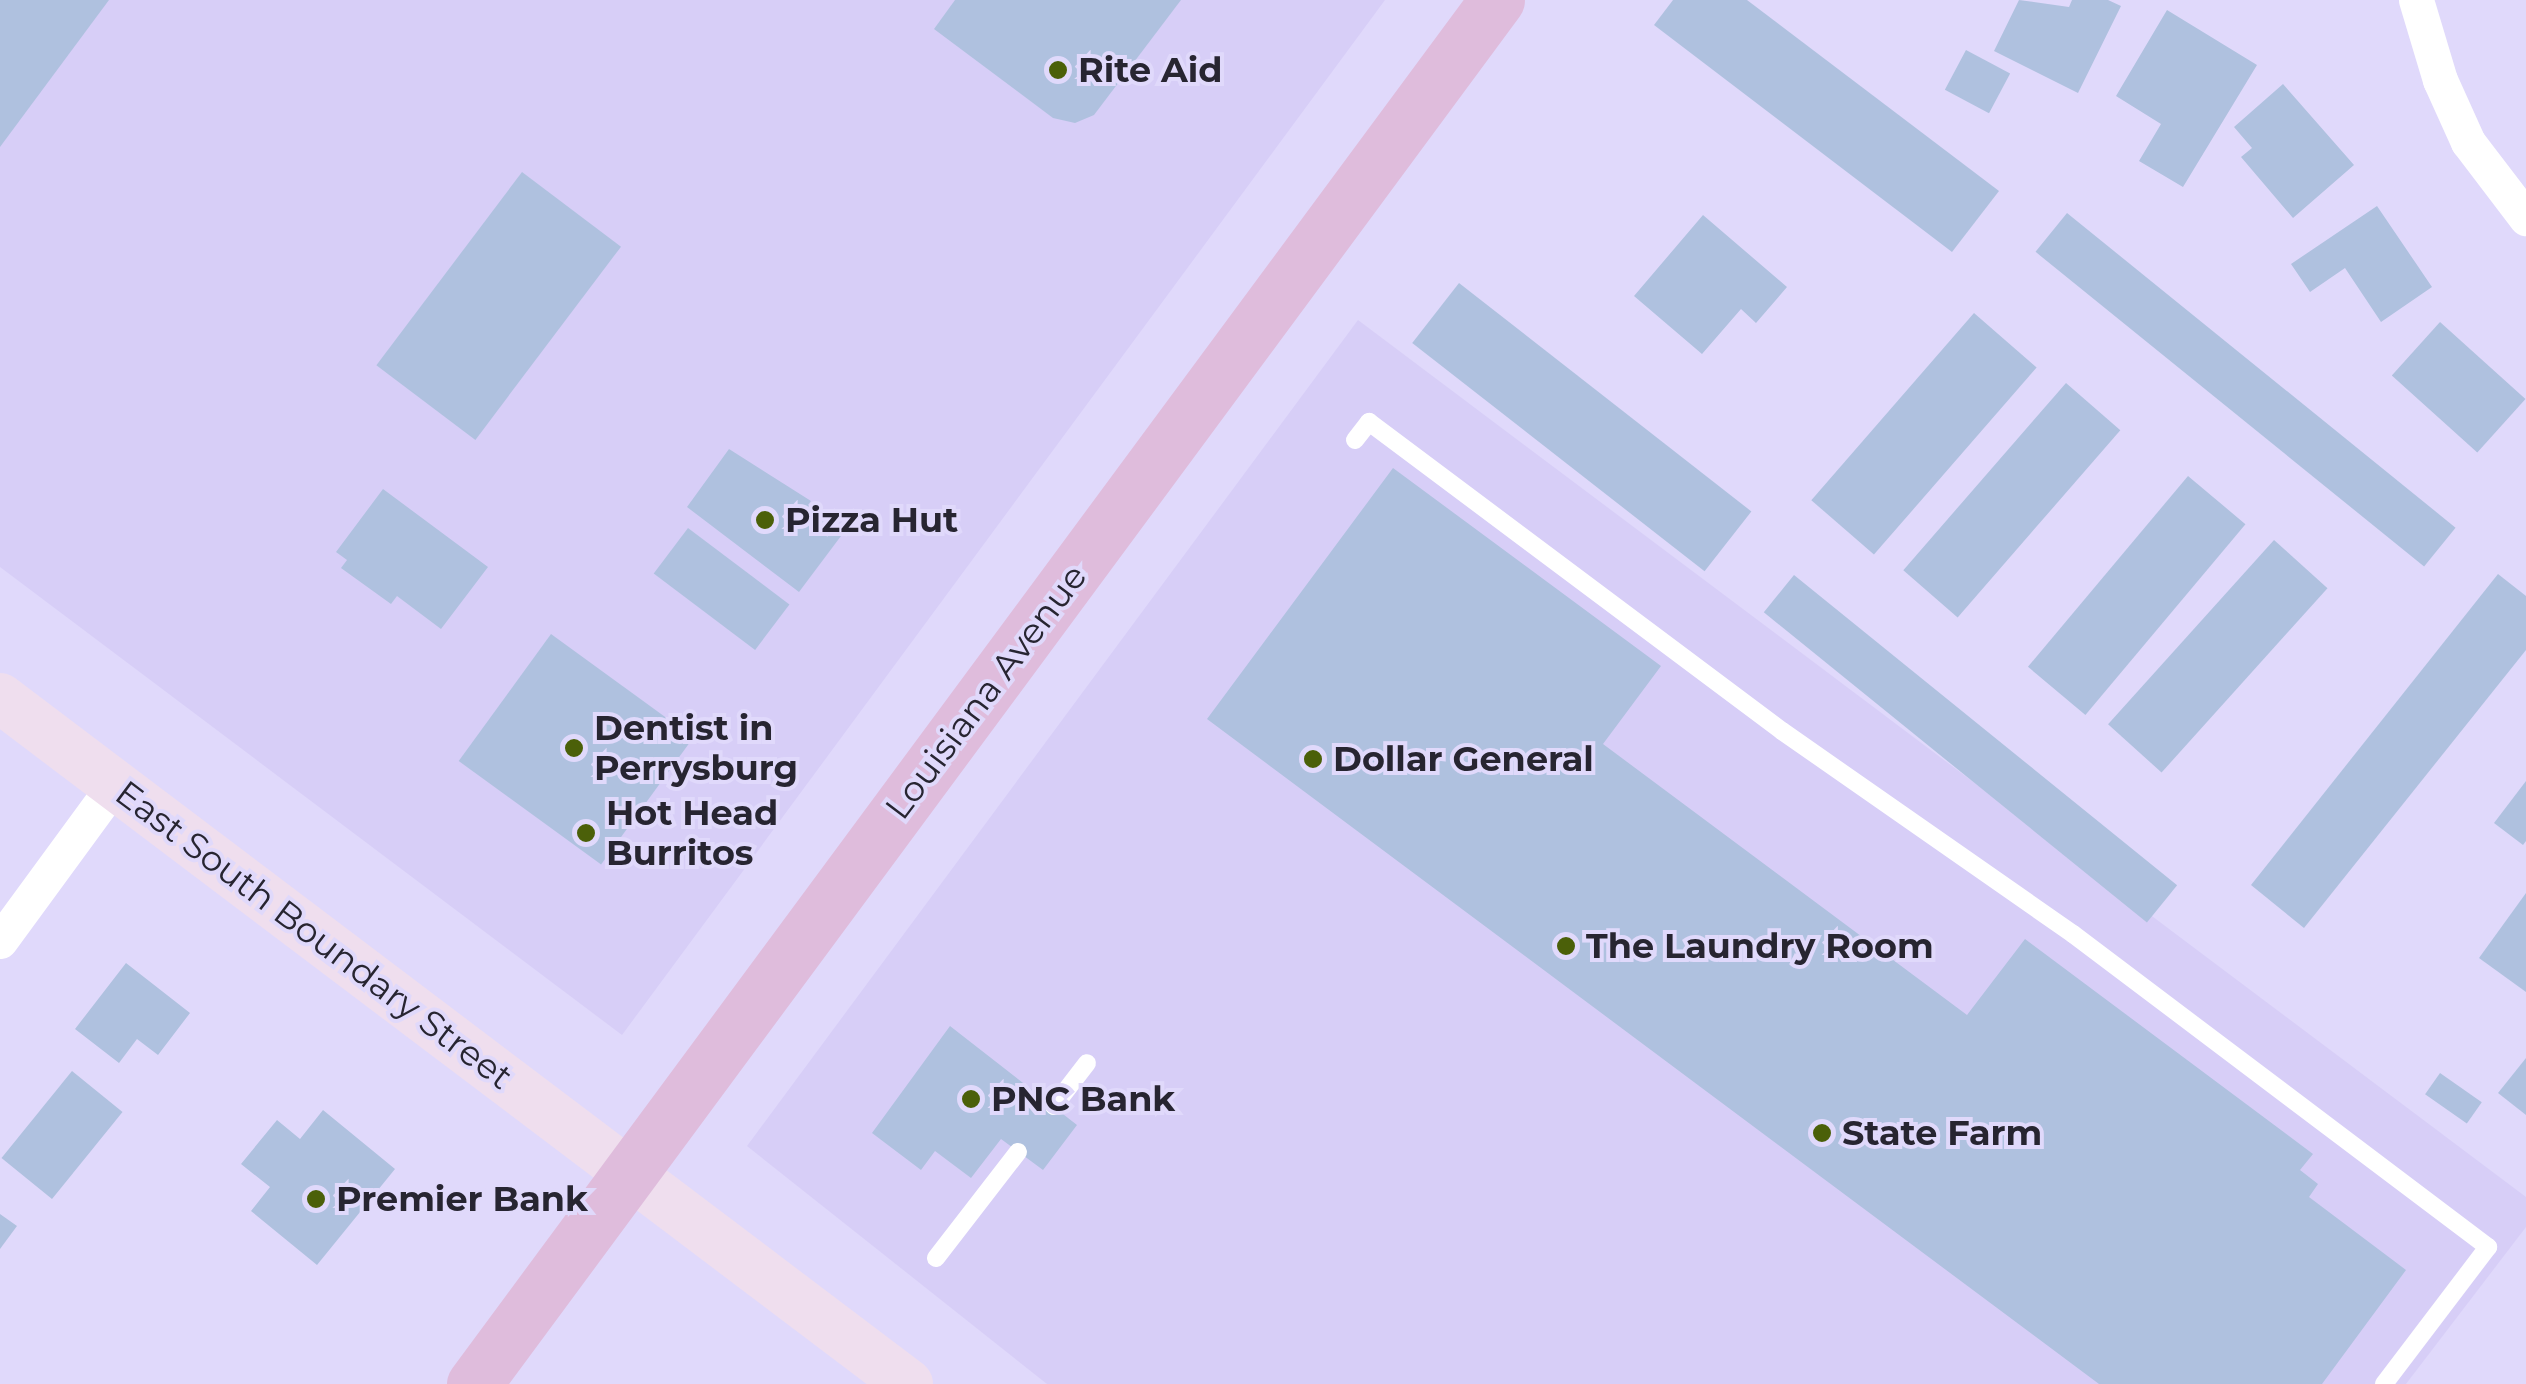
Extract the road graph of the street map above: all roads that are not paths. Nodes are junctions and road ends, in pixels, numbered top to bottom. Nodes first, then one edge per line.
1 (1498, 0) edge
2 (2416, 0) edge
3 (2526, 218) edge
4 (1355, 440) dead end
5 (0, 698) edge
6 (114, 785) junction
7 (0, 941) edge
8 (1087, 1063) dead end
9 (1054, 1106) dead end
10 (1018, 1152) dead end
11 (628, 1172) junction
12 (936, 1258) dead end
13 (899, 1381) edge
14 (474, 1384) edge
15 (2384, 1384) edge

1 - 11 main road, Louisiana Avenue
2 - 3 street
4 - 15 lane
5 - 6 street, East South Boundary Street
6 - 7 street
6 - 11 street, East South Boundary Street
8 - 9 lane
10 - 12 lane
11 - 13 street, East South Boundary Street
11 - 14 main road, Louisiana Avenue

